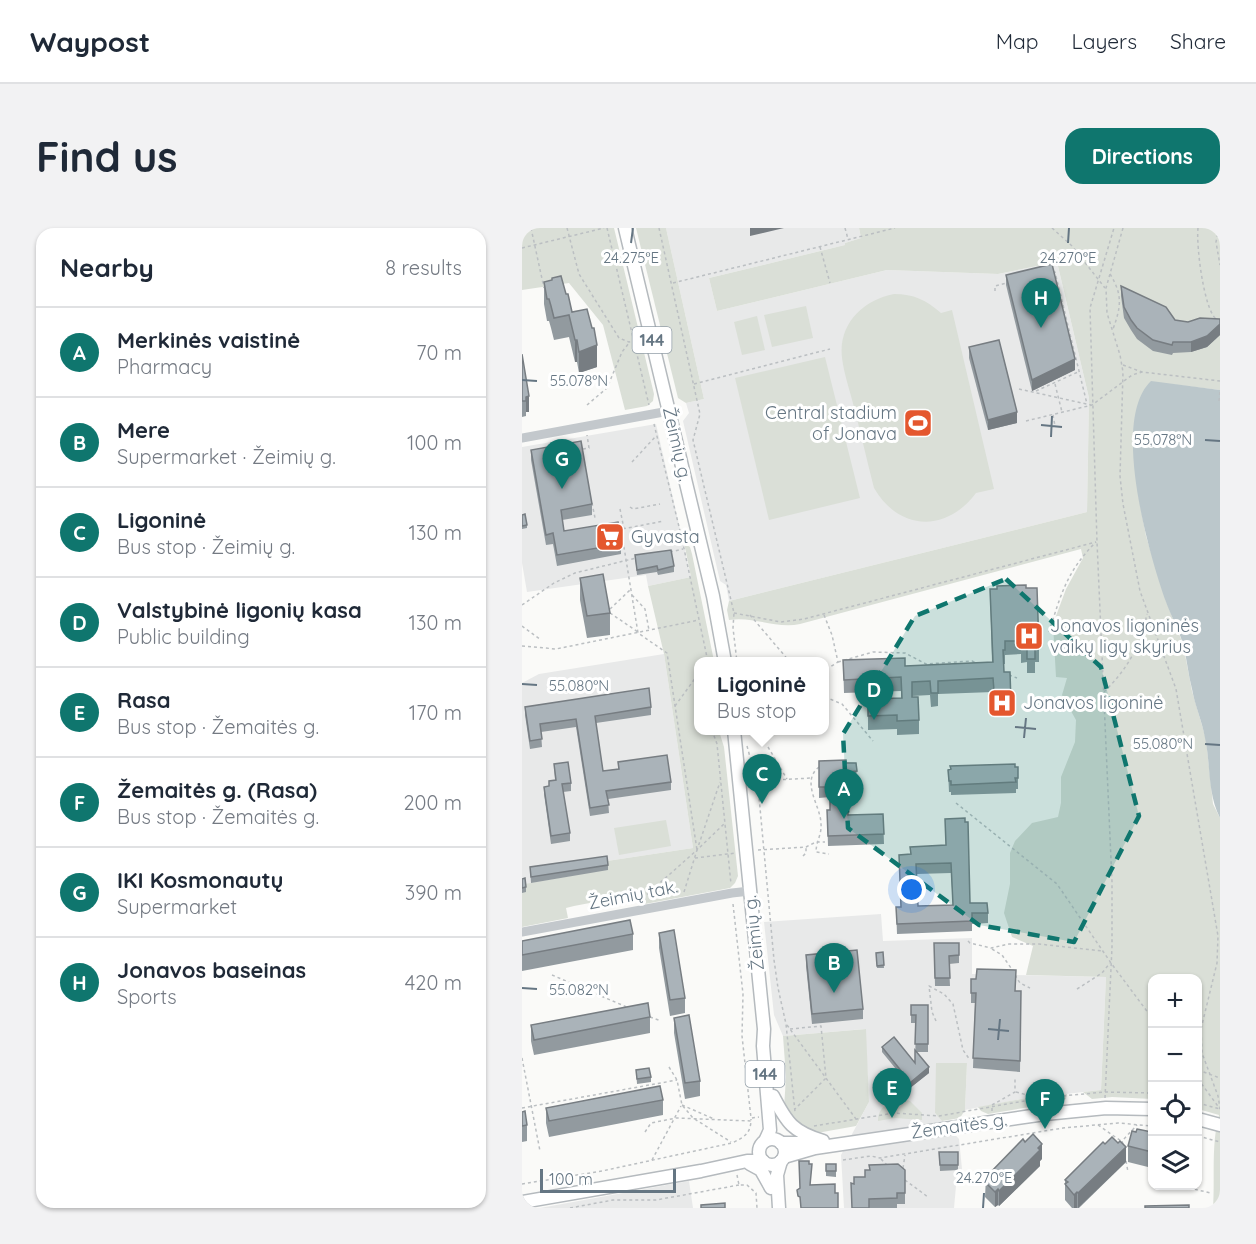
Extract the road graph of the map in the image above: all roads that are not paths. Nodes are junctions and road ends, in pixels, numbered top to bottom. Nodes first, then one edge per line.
1 (625, 228) edge
2 (669, 411) junction
3 (522, 438) edge
4 (724, 657) edge
5 (734, 735) edge
6 (750, 891) junction
7 (522, 932) edge
8 (764, 1029) junction
9 (773, 1096) junction
10 (1148, 1109) edge
11 (764, 1118) junction
12 (1202, 1120) edge
13 (1220, 1125) edge
14 (874, 1138) junction
15 (823, 1141) junction
16 (780, 1142) junction
17 (762, 1144) junction
18 (783, 1159) junction
19 (764, 1162) junction
20 (738, 1165) junction
21 (766, 1191) junction
22 (522, 1202) edge
23 (773, 1208) edge
24 (779, 1208) edge

1 - 2 main road, Žeimių g. / 144
2 - 3 street
2 - 4 main road, Žeimių g. / 144
5 - 6 main road, Žeimių g. / 144
6 - 7 street, Žeimių tak.
6 - 8 main road, Žeimių g. / 144
8 - 9 main road, Žeimių g. / 144
8 - 11 main road, Žeimių g. / 144
9 - 15 main road
9 - 16 main road, Žeimių g. / 144
10 - 14 main road, Žemaitės g.
11 - 17 main road, Žeimių g. / 144
11 - 20 main road
12 - 13 main road
14 - 15 main road, Žemaitės g.
14 - 18 main road, Žemaitės g.
15 - 16 main road, Žemaitės g.
16 - 17 main road
16 - 18 main road, Žeimių g. / 144
17 - 19 main road, Žeimių g. / 144
17 - 20 main road
18 - 19 main road
18 - 24 main road, Žeimių g. / 144
19 - 20 main road
19 - 21 main road, Žeimių g. / 144
20 - 21 main road
20 - 22 main road
21 - 23 main road, Žeimių g. / 144

